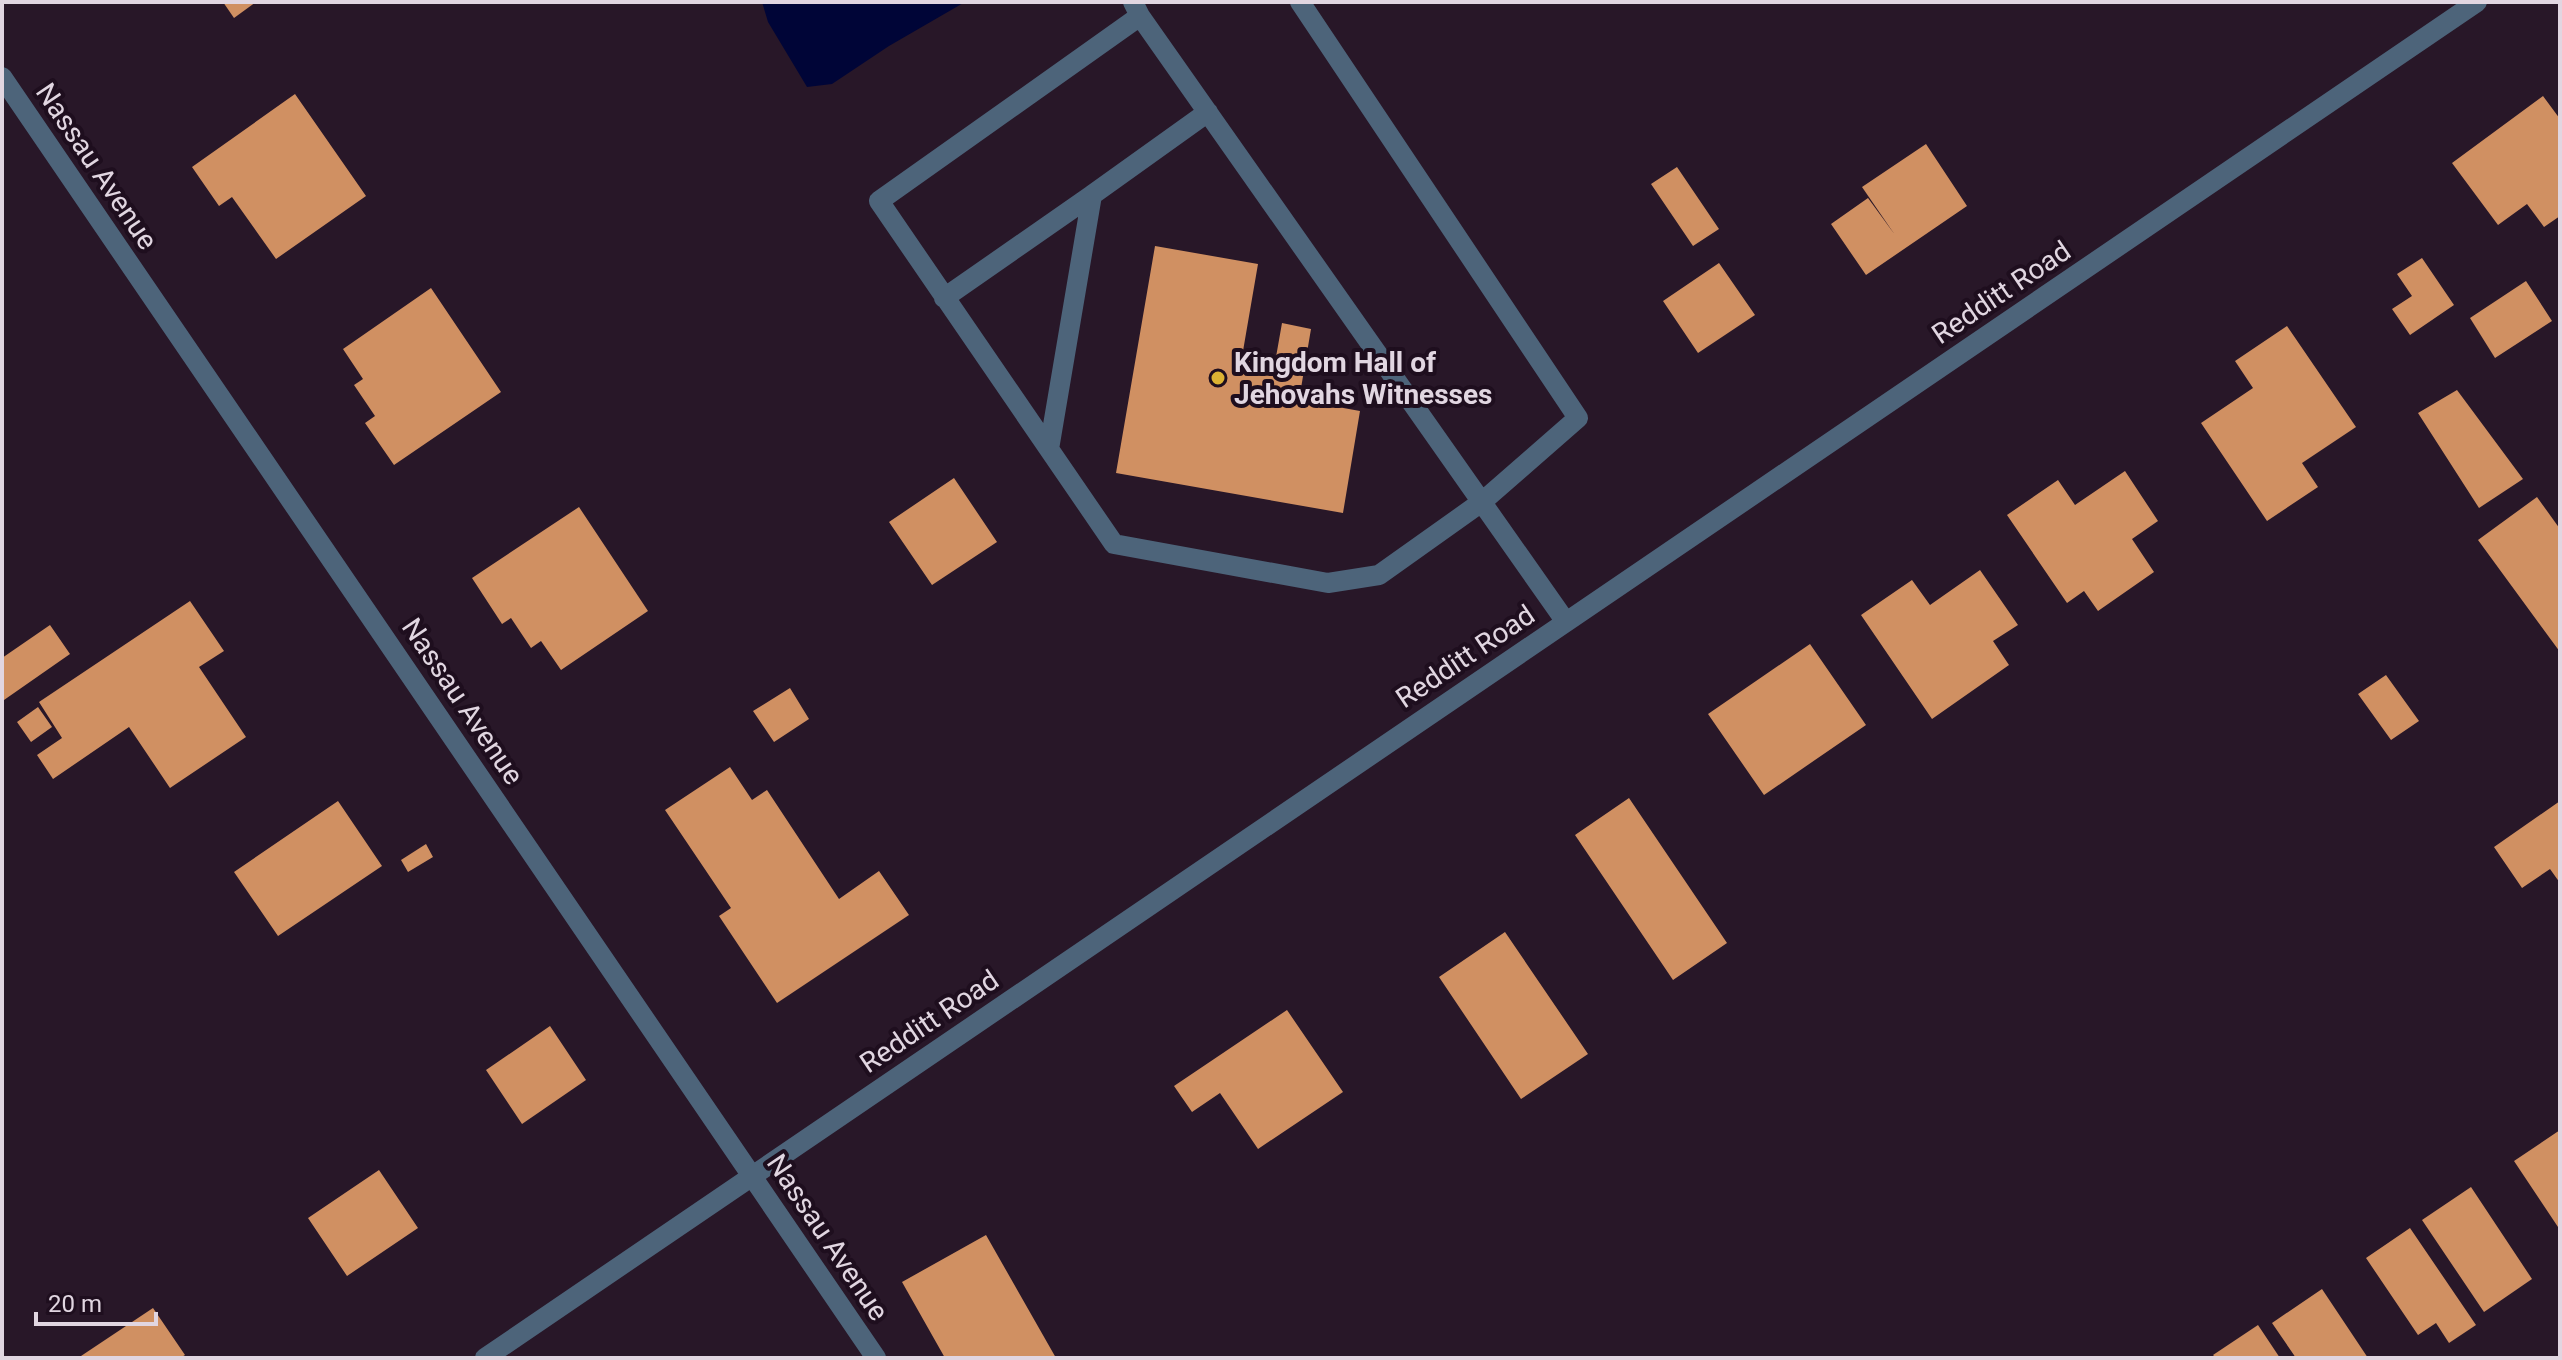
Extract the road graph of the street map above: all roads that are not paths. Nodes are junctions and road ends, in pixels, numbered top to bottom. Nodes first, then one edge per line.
1 (1300, 2) edge
2 (2477, 2) edge
3 (1136, 9) edge
4 (2449, 10) edge
5 (2, 77) edge
6 (1208, 112) junction
7 (1092, 195) junction
8 (944, 298) junction
9 (1049, 449) junction
10 (1483, 501) junction
11 (1566, 622) junction
12 (753, 1175) junction
13 (485, 1358) edge
14 (876, 1358) edge

1 - 10 street
2 - 4 street, Redditt Road
3 - 6 street
3 - 8 street
4 - 11 street, Redditt Road
5 - 12 street, Nassau Avenue
6 - 7 street
6 - 10 street
7 - 8 street
7 - 9 street
8 - 9 street
9 - 10 street
10 - 11 street
11 - 12 street, Redditt Road
12 - 13 street, Redditt Road
12 - 14 street, Nassau Avenue

